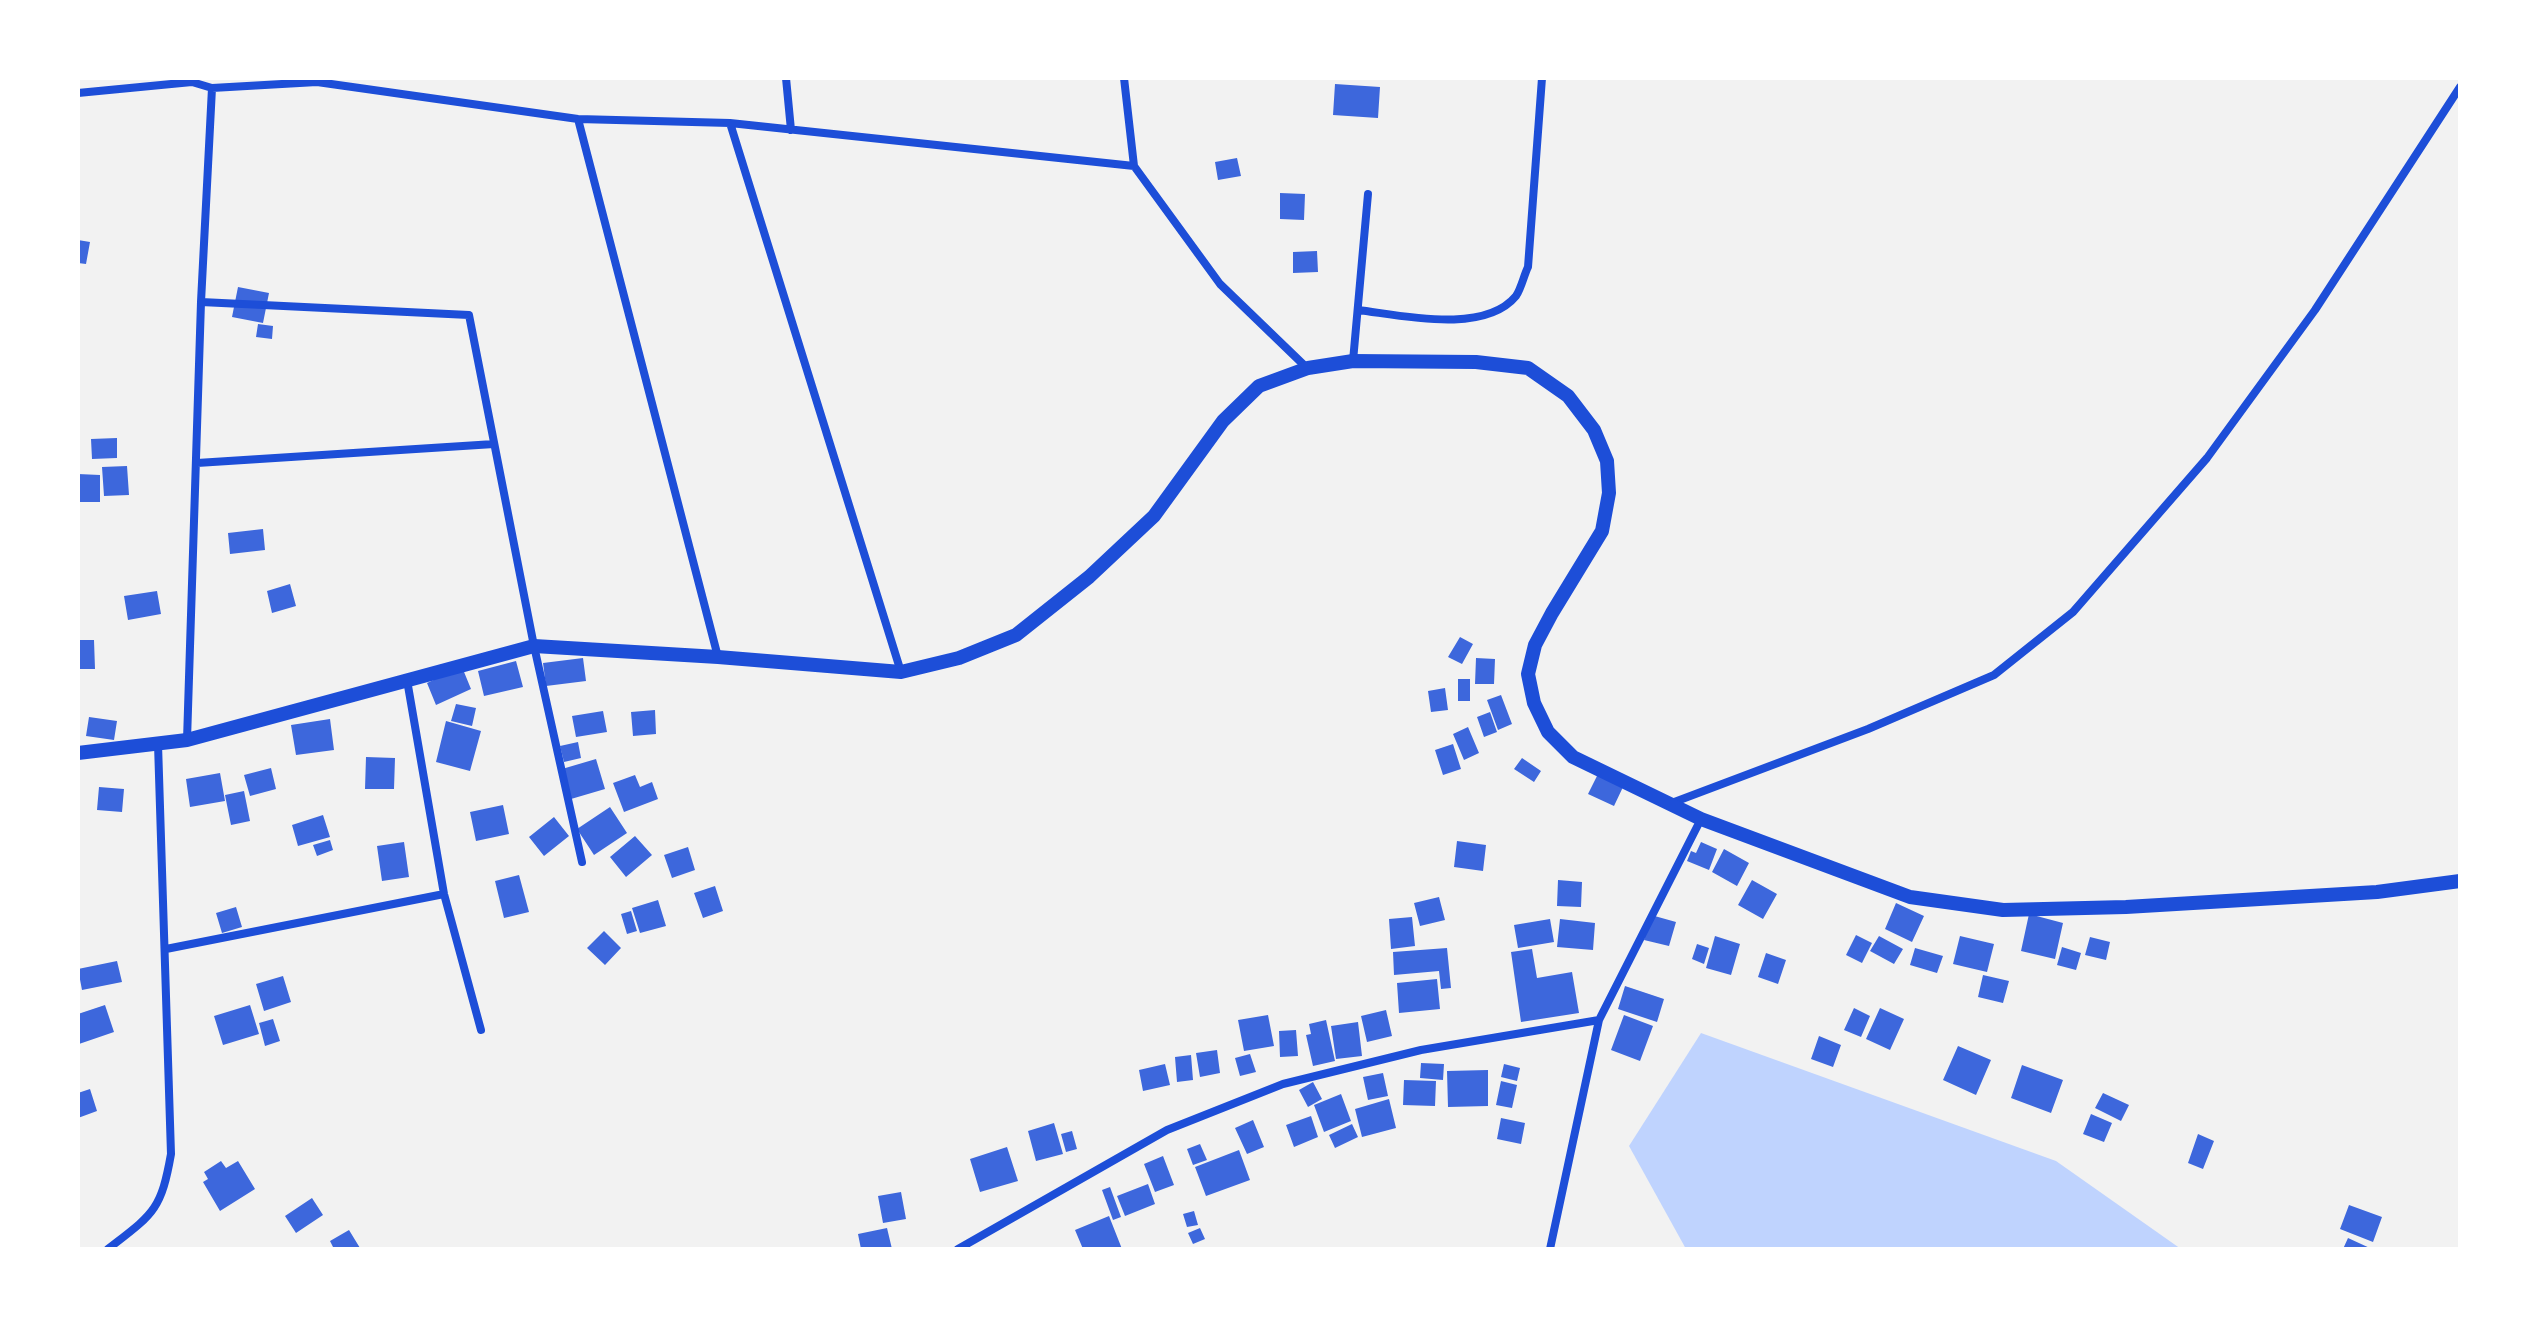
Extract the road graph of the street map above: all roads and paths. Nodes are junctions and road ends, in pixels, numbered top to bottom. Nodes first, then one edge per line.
1 (786, 78) edge
2 (1124, 78) edge
3 (1542, 78) edge
4 (2460, 87) edge
5 (212, 88) junction
6 (78, 93) edge
7 (578, 119) junction
8 (730, 123) junction
9 (791, 130) junction
10 (1134, 166) junction
11 (1368, 194) dead end
12 (201, 302) junction
13 (1358, 310) junction
14 (1353, 361) junction
15 (1308, 368) junction
16 (494, 444) junction
17 (197, 463) junction
18 (534, 646) junction
19 (718, 657) junction
20 (901, 672) junction
21 (407, 680) junction
22 (187, 740) junction
23 (158, 744) junction
24 (78, 753) edge
25 (1668, 805) junction
26 (1701, 819) junction
27 (582, 862) dead end
28 (2460, 881) edge
29 (444, 894) junction
30 (166, 949) junction
31 (1599, 1020) junction
32 (481, 1030) dead end
33 (108, 1249) edge
34 (958, 1249) edge
35 (1550, 1249) edge

1 - 9 street
2 - 10 street
3 - 13 street
4 - 25 street
5 - 6 street
5 - 7 street
5 - 12 street
7 - 8 street
7 - 19 street
8 - 9 street
8 - 20 street
9 - 10 street
10 - 15 street
11 - 13 street
12 - 16 street
12 - 17 street
13 - 14 street
14 - 15 street
14 - 25 street
15 - 20 street
16 - 17 street
16 - 18 street
17 - 22 street
18 - 19 street
18 - 21 street
18 - 27 street
19 - 20 street
21 - 22 street
21 - 29 street
22 - 23 street
23 - 24 street
23 - 30 street
25 - 26 street
26 - 28 street
26 - 31 street
29 - 30 street
29 - 32 street
30 - 33 street
31 - 34 street
31 - 35 street

